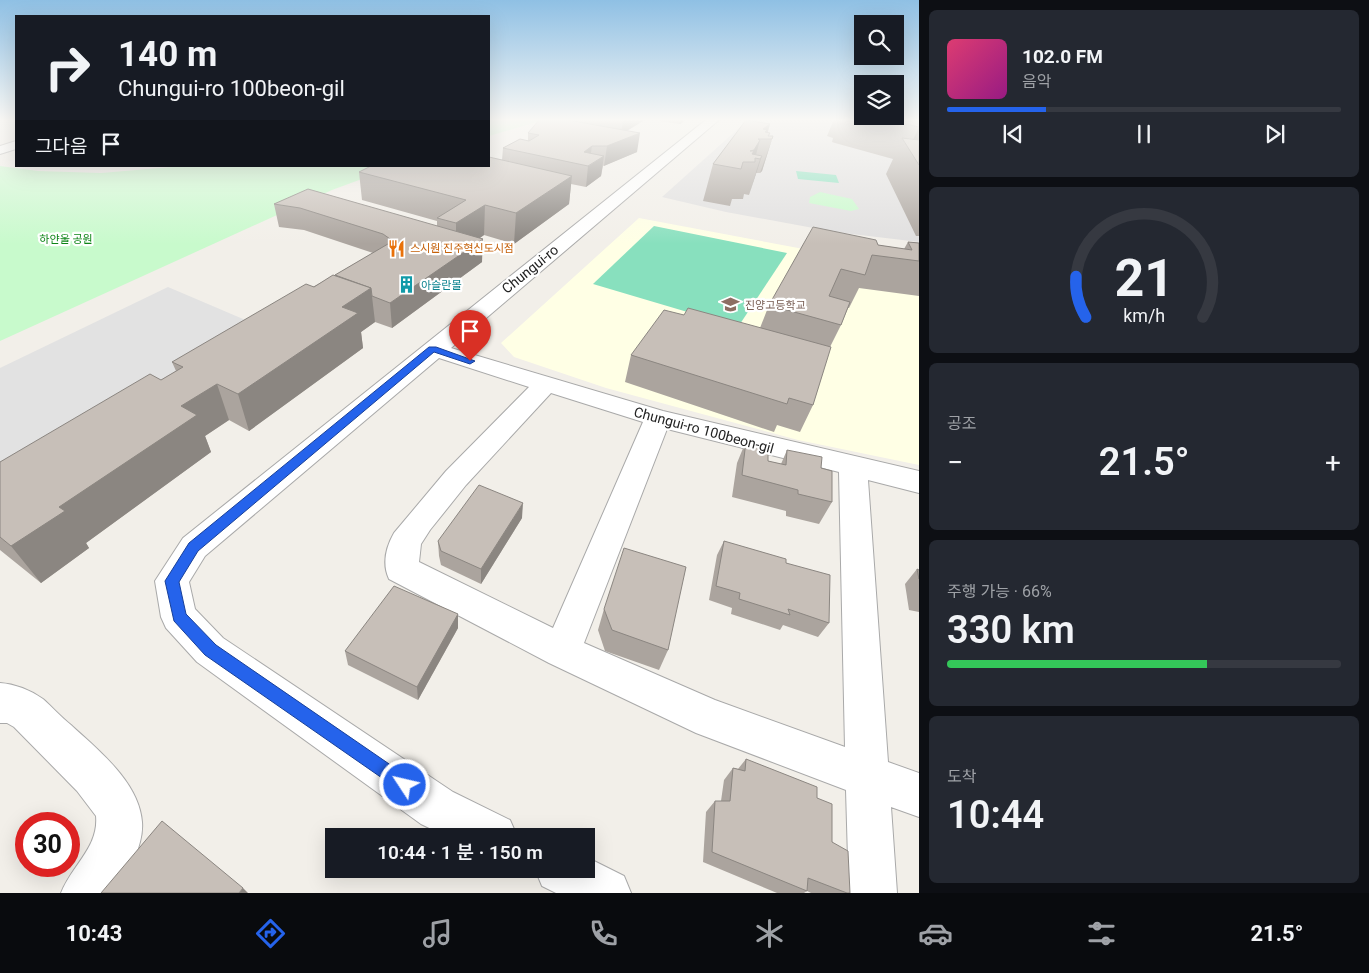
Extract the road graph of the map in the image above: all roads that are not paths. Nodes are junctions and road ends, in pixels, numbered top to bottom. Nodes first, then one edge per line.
1 (663, 161) edge
2 (432, 349) junction
3 (545, 385) junction
4 (658, 418) junction
5 (853, 467) junction
6 (919, 482) edge
7 (562, 650) junction
8 (0, 703) edge
9 (867, 777) junction
10 (919, 795) edge
11 (478, 828) edge
12 (577, 878) edge
13 (85, 893) edge
14 (607, 893) edge
15 (873, 893) edge

1 - 2 street, Chungui-ro
2 - 3 street, Chungui-ro 100beon-gil
2 - 11 street, Chungui-ro
3 - 4 street, Chungui-ro 100beon-gil
3 - 7 street
4 - 5 street, Chungui-ro 100beon-gil
4 - 7 street
5 - 6 street, Chungui-ro 100beon-gil
5 - 9 street
7 - 9 street
8 - 13 street
9 - 10 street
9 - 15 street
12 - 14 street

